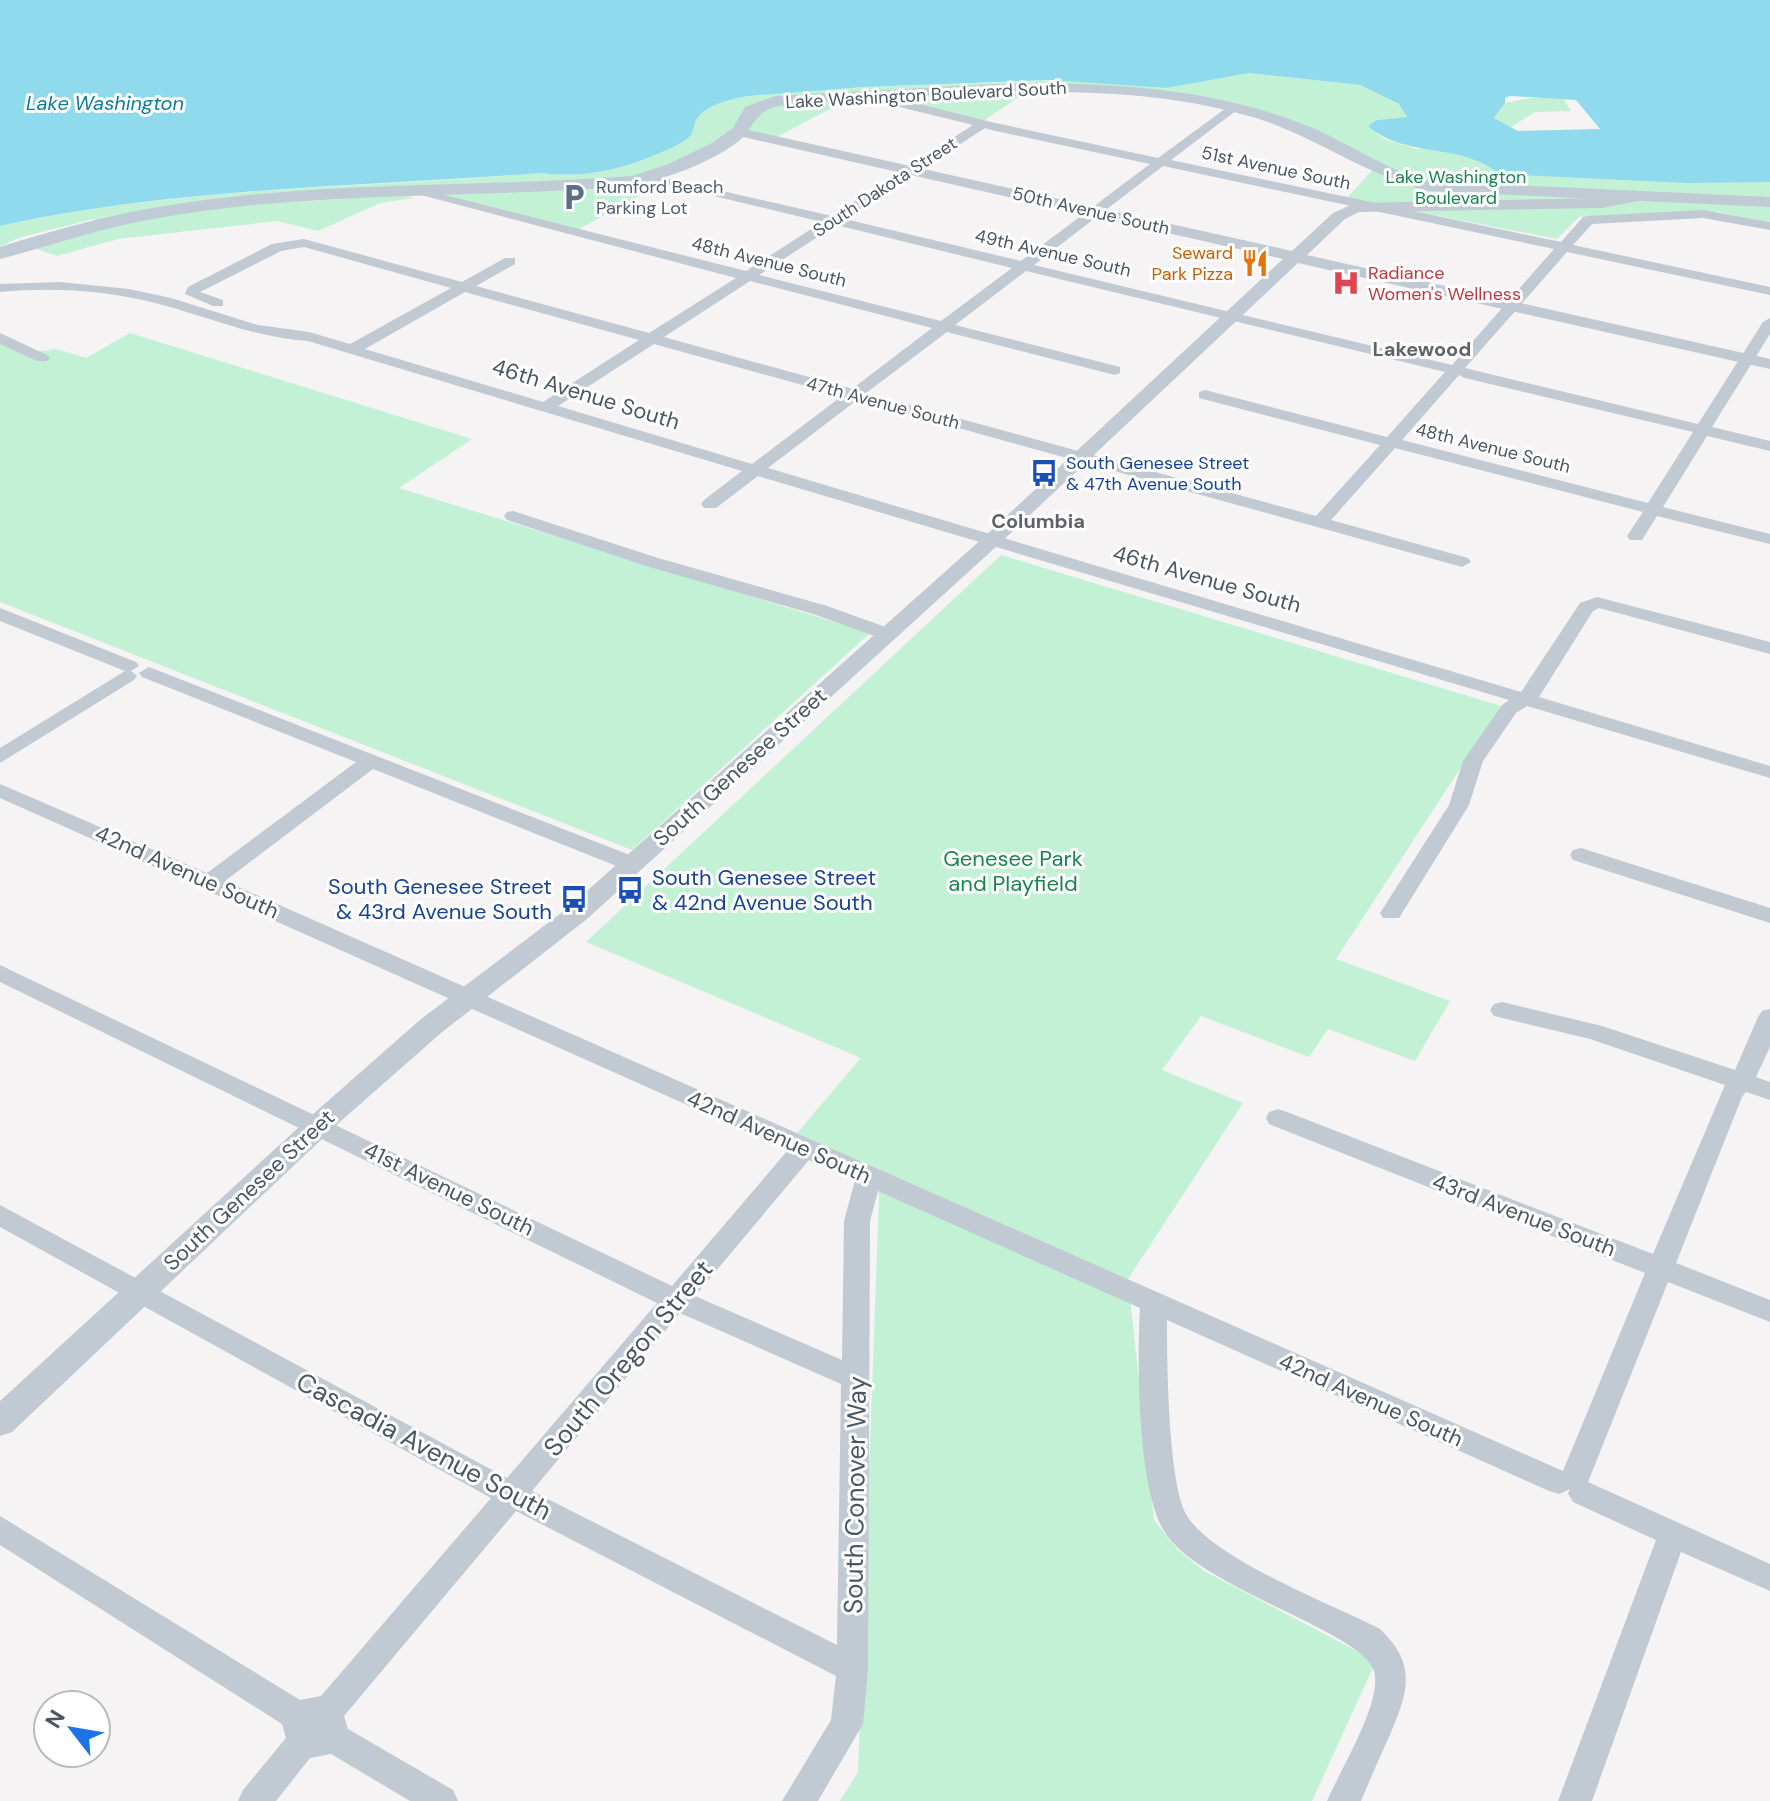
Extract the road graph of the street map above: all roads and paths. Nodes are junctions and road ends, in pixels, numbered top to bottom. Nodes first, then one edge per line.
1 (871, 96) junction
2 (1233, 107) junction
3 (983, 124) junction
4 (739, 132) junction
5 (1162, 162) junction
6 (911, 171) junction
7 (652, 177) junction
8 (413, 191) junction
9 (1637, 197) junction
10 (1770, 202) edge
11 (1367, 206) junction
12 (1097, 212) junction
13 (832, 221) junction
14 (1770, 226) edge
15 (1562, 247) junction
16 (0, 253) edge
17 (1297, 257) junction
18 (510, 261) dead end
19 (1024, 267) junction
20 (746, 277) junction
21 (464, 287) junction
22 (0, 288) edge
23 (1770, 291) edge
24 (197, 296) joint
25 (1510, 306) junction
26 (1233, 316) junction
27 (1770, 322) edge
28 (944, 327) junction
29 (309, 337) junction
30 (0, 338) edge
31 (651, 339) junction
32 (353, 349) junction
33 (42, 358) dead end
34 (1745, 359) junction
35 (1770, 364) edge
36 (1115, 370) dead end
37 (1455, 370) junction
38 (855, 395) junction
39 (1205, 395) dead end
40 (546, 407) junction
41 (1701, 429) junction
42 (1391, 442) junction
43 (1770, 446) edge
44 (1082, 457) junction
45 (756, 470) junction
46 (710, 504) dead end
47 (1650, 509) junction
48 (513, 516) dead end
49 (1320, 522) junction
50 (1636, 536) dead end
51 (1770, 539) edge
52 (991, 541) junction
53 (1462, 562) dead end
54 (0, 614) edge
55 (887, 634) junction
56 (1770, 648) edge
57 (135, 672) junction
58 (1527, 699) junction
59 (0, 757) edge
60 (371, 761) junction
61 (1770, 772) edge
62 (5, 798) edge
63 (1581, 855) dead end
64 (632, 864) junction
65 (211, 881) junction
66 (1391, 913) dead end
67 (1770, 916) edge
68 (0, 973) edge
69 (469, 998) junction
70 (1502, 1010) dead end
71 (1770, 1017) edge
72 (1740, 1082) junction
73 (1770, 1091) edge
74 (1278, 1118) dead end
75 (318, 1126) junction
76 (804, 1148) junction
77 (869, 1177) junction
78 (0, 1215) edge
79 (1661, 1268) junction
80 (140, 1291) junction
81 (677, 1300) junction
82 (1154, 1304) junction
83 (1770, 1311) edge
84 (857, 1379) junction
85 (0, 1422) edge
86 (1572, 1484) junction
87 (512, 1495) junction
88 (0, 1529) edge
89 (1673, 1533) junction
90 (1770, 1578) edge
91 (852, 1669) junction
92 (315, 1727) junction
93 (255, 1801) edge
94 (441, 1801) edge
95 (799, 1801) edge
96 (1344, 1801) edge
97 (1575, 1801) edge

1 - 2 main road, Lake Washington Boulevard South
1 - 3 street, 51st Avenue South
1 - 4 main road, Lake Washington Boulevard South
2 - 5 street
2 - 9 main road, Lake Washington Boulevard South
3 - 5 street, 51st Avenue South
3 - 6 street, South Dakota Street
4 - 6 street, 50th Avenue South
4 - 7 main road, Lake Washington Boulevard South
5 - 11 street, 51st Avenue South
5 - 12 street
6 - 12 street, 50th Avenue South
6 - 13 street, South Dakota Street
7 - 8 main road, Lake Washington Boulevard South
7 - 13 street, 49th Avenue South
8 - 16 main road, Lake Washington Boulevard South
8 - 20 street, 48th Avenue South
9 - 10 main road, Lake Washington Boulevard South
9 - 11 street
11 - 15 street, 51st Avenue South
11 - 17 street, South Genesee Street
12 - 17 street, 50th Avenue South
12 - 19 street
13 - 19 street, 49th Avenue South
13 - 20 street, South Dakota Street
14 - 15 street
15 - 23 street, 51st Avenue South
15 - 25 street
17 - 25 street, 50th Avenue South
17 - 26 street, South Genesee Street
18 - 21 street
19 - 26 street, 49th Avenue South
19 - 28 street
20 - 28 street, 48th Avenue South
20 - 31 street, South Dakota Street
21 - 24 street, 47th Avenue South
21 - 31 street, 47th Avenue South
21 - 32 street
22 - 29 street, 46th Avenue South
24 - 29 street, 46th Avenue South
25 - 34 street, 50th Avenue South
25 - 37 street
26 - 37 street, 49th Avenue South
26 - 44 street, South Genesee Street
27 - 34 street
28 - 36 street, 48th Avenue South
28 - 38 street
29 - 32 street, 46th Avenue South
30 - 33 street
31 - 38 street, 47th Avenue South
31 - 40 street, South Dakota Street
32 - 40 street, 46th Avenue South
34 - 35 street, 50th Avenue South
34 - 41 street
37 - 41 street, 49th Avenue South
37 - 42 street
38 - 44 street, 47th Avenue South
38 - 45 street
39 - 42 street, 48th Avenue South
40 - 45 street, 46th Avenue South
41 - 43 street, 49th Avenue South
41 - 47 street
42 - 47 street, 48th Avenue South
42 - 49 street
44 - 49 street, 47th Avenue South
44 - 52 street, South Genesee Street
45 - 46 street
45 - 52 street, 46th Avenue South
47 - 50 street
47 - 51 street, 48th Avenue South
48 - 55 street
49 - 53 street, 47th Avenue South
52 - 55 street, South Genesee Street
52 - 58 street, 46th Avenue South
54 - 57 street
55 - 64 street, South Genesee Street
56 - 58 street
57 - 59 street
57 - 60 street
58 - 61 street, 46th Avenue South
58 - 66 street
60 - 64 street
60 - 65 street
62 - 65 street, 42nd Avenue South
63 - 67 street
64 - 69 street, South Genesee Street
65 - 69 street, 42nd Avenue South
68 - 75 street, 41st Avenue South
69 - 75 street, South Genesee Street
69 - 76 street, 42nd Avenue South
70 - 72 street
71 - 72 street
72 - 73 street
72 - 79 street
74 - 79 street, 43rd Avenue South
75 - 80 street, South Genesee Street
75 - 81 street, 41st Avenue South
76 - 77 street, 42nd Avenue South
76 - 81 street, South Oregon Street
77 - 82 street, 42nd Avenue South
77 - 84 street, South Conover Way
78 - 80 street, Cascadia Avenue South
79 - 83 street, 43rd Avenue South
79 - 86 street
80 - 85 street, South Genesee Street
80 - 87 street, Cascadia Avenue South
81 - 84 street, 41st Avenue South
81 - 87 street, South Oregon Street
82 - 86 street, 42nd Avenue South
82 - 96 street
84 - 91 street, South Conover Way
86 - 89 street, 42nd Avenue South
87 - 91 street, Cascadia Avenue South
87 - 92 street, South Oregon Street
88 - 92 street
89 - 90 street, 42nd Avenue South
89 - 97 street
91 - 95 street, South Conover Way
92 - 93 street, South Oregon Street
92 - 94 street

